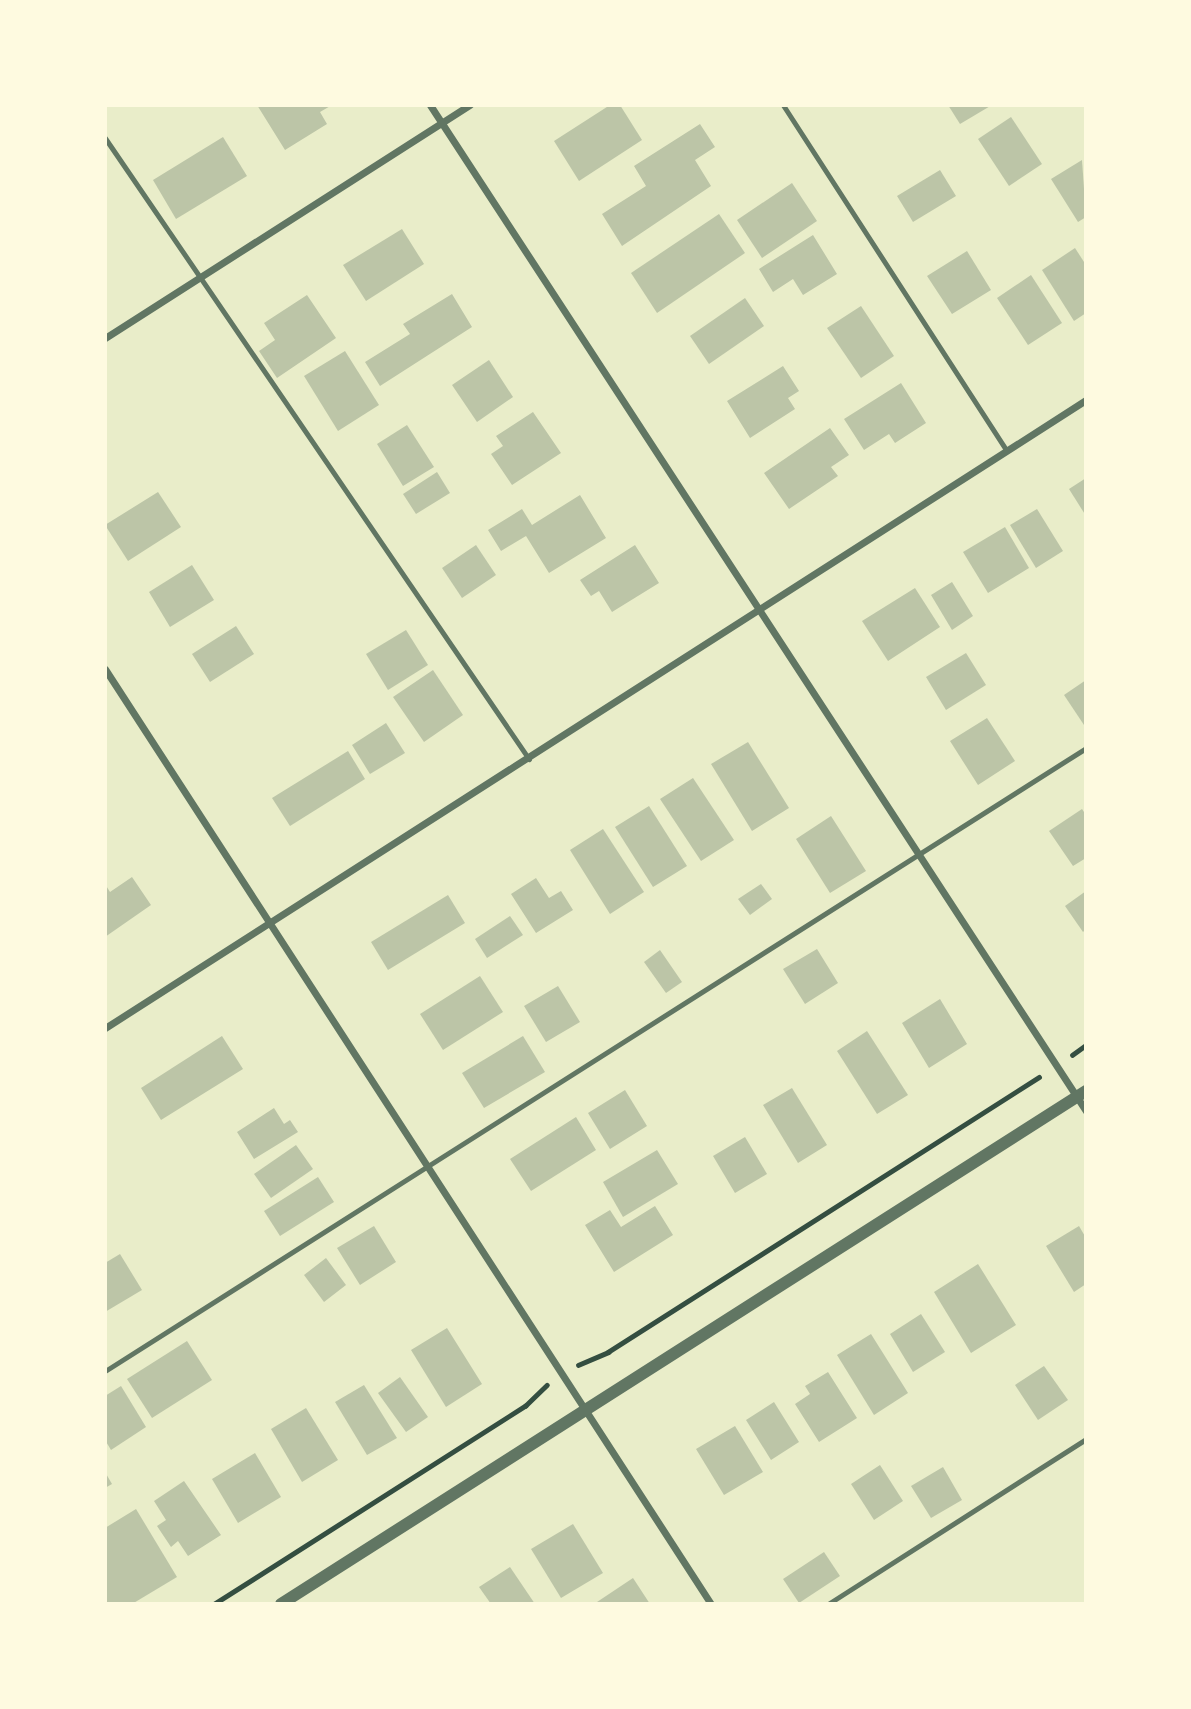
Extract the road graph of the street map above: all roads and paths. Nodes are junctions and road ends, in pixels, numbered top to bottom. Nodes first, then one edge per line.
1 (430, 105) edge
2 (471, 105) edge
3 (783, 105) edge
4 (442, 123) junction
5 (105, 138) edge
6 (198, 278) junction
7 (105, 338) edge
8 (1086, 400) edge
9 (1007, 451) junction
10 (761, 610) junction
11 (105, 669) edge
12 (1086, 748) edge
13 (528, 759) junction
14 (919, 855) junction
15 (272, 923) junction
16 (105, 1028) edge
17 (1024, 1087) dead end
18 (1081, 1094) edge
19 (1086, 1111) edge
20 (429, 1164) junction
21 (593, 1356) dead end
22 (105, 1371) edge
23 (535, 1394) dead end
24 (584, 1408) junction
25 (1086, 1438) edge
26 (214, 1604) edge
27 (281, 1604) edge
28 (711, 1604) edge
29 (828, 1604) edge

1 - 4 street
2 - 4 street
3 - 9 lane
4 - 6 street
4 - 10 street
5 - 6 lane
6 - 7 street
6 - 13 lane
8 - 9 street
9 - 10 street
10 - 13 street
10 - 14 street
11 - 15 street
12 - 14 lane
13 - 15 street
14 - 18 street
14 - 20 lane
15 - 16 street
15 - 20 street
17 - 21 path
18 - 19 street
18 - 24 street
20 - 22 lane
20 - 24 street
23 - 26 path
24 - 27 street
24 - 28 street
25 - 29 lane

